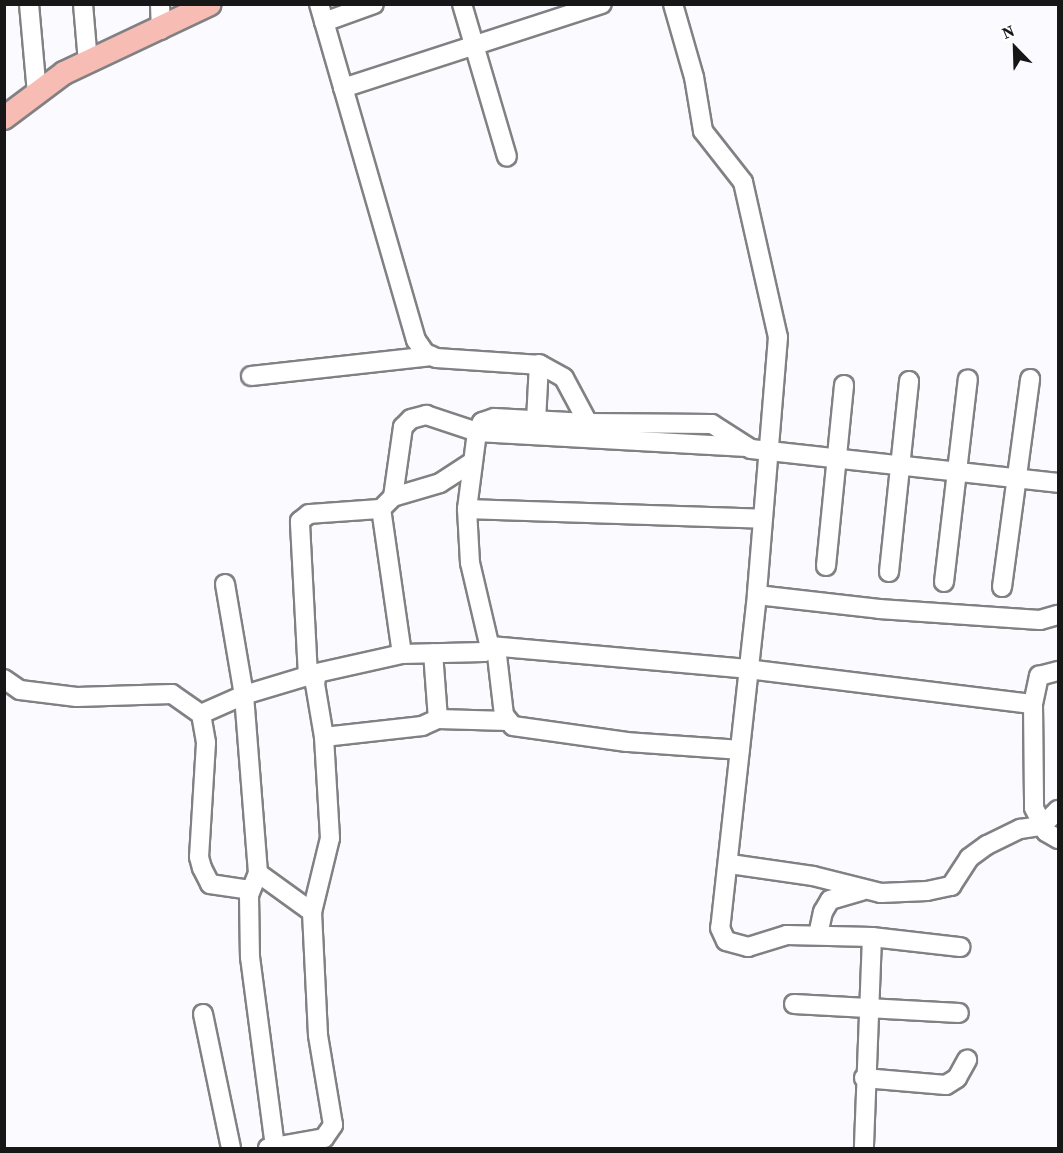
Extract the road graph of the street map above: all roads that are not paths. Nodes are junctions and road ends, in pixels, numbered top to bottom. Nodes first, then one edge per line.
1 (30, 4) edge
2 (83, 4) edge
3 (160, 4) edge
4 (210, 4) edge
5 (374, 4) edge
6 (462, 4) edge
7 (602, 4) edge
8 (673, 4) edge
9 (322, 13) edge
10 (161, 30) junction
11 (477, 45) junction
12 (88, 62) junction
13 (343, 88) junction
14 (37, 94) junction
15 (4, 118) edge
16 (507, 157) dead end
17 (432, 356) junction
18 (539, 364) junction
19 (251, 376) dead end
20 (968, 379) dead end
21 (1030, 379) dead end
22 (909, 381) dead end
23 (844, 385) dead end
24 (536, 421) junction
25 (588, 423) junction
26 (477, 432) junction
27 (748, 447) junction
28 (767, 449) junction
29 (836, 457) junction
30 (471, 463) junction
31 (900, 465) junction
32 (957, 471) junction
33 (1016, 478) junction
34 (1059, 483) edge
35 (387, 503) junction
36 (467, 508) junction
37 (762, 519) junction
38 (826, 566) dead end
39 (889, 572) dead end
40 (945, 582) dead end
41 (225, 584) dead end
42 (1002, 587) dead end
43 (757, 595) junction
44 (1059, 615) edge
45 (494, 647) junction
46 (433, 652) junction
47 (402, 654) junction
48 (747, 669) junction
49 (1059, 671) edge
50 (313, 675) junction
51 (4, 680) edge
52 (244, 695) junction
53 (1033, 704) junction
54 (201, 714) junction
55 (438, 719) junction
56 (508, 721) junction
57 (324, 736) junction
58 (740, 750) junction
59 (1059, 810) edge
60 (1042, 826) junction
61 (1059, 839) edge
62 (730, 864) junction
63 (254, 881) junction
64 (867, 889) junction
65 (312, 912) junction
66 (818, 935) junction
67 (872, 937) junction
68 (960, 947) dead end
69 (794, 1004) dead end
70 (867, 1008) junction
71 (959, 1013) dead end
72 (203, 1014) dead end
73 (967, 1060) dead end
74 (864, 1078) junction
75 (272, 1148) edge
76 (231, 1149) edge
77 (864, 1149) edge

1 - 14 street
2 - 12 street
3 - 10 street
4 - 10 main road
5 - 9 street
6 - 11 street
7 - 11 street
8 - 28 street
9 - 13 street
10 - 12 main road
11 - 13 street
11 - 16 street
12 - 14 main road
13 - 17 street
14 - 15 main road
17 - 18 street
17 - 19 street
18 - 24 street
18 - 25 street
20 - 32 street
21 - 33 street
22 - 31 street
23 - 29 street
24 - 25 street
24 - 26 street
25 - 27 street
26 - 27 street
26 - 30 street
26 - 35 street
27 - 28 street
28 - 29 street
28 - 37 street
29 - 31 street
29 - 38 street
30 - 35 street
30 - 36 street
31 - 32 street
31 - 39 street
32 - 33 street
32 - 40 street
33 - 34 street
33 - 42 street
35 - 47 street
35 - 50 street
36 - 37 street
36 - 45 street
37 - 43 street
41 - 52 street
43 - 44 street
43 - 48 street
45 - 46 street
45 - 48 street
45 - 56 street
46 - 47 street
46 - 55 street
47 - 50 street
48 - 53 street
48 - 58 street
49 - 53 street
50 - 52 street
50 - 57 street
51 - 54 street
52 - 54 street
52 - 63 street
53 - 60 street
54 - 63 street
55 - 56 street
55 - 57 street
56 - 58 street
57 - 65 street
58 - 62 street
59 - 60 street
60 - 61 street
60 - 64 street
62 - 64 street
62 - 66 street
63 - 65 street
63 - 75 street
64 - 66 street
65 - 75 street
66 - 67 street
67 - 68 street
67 - 70 street
69 - 70 street
70 - 71 street
70 - 74 street
72 - 76 street
73 - 74 street
74 - 77 street

